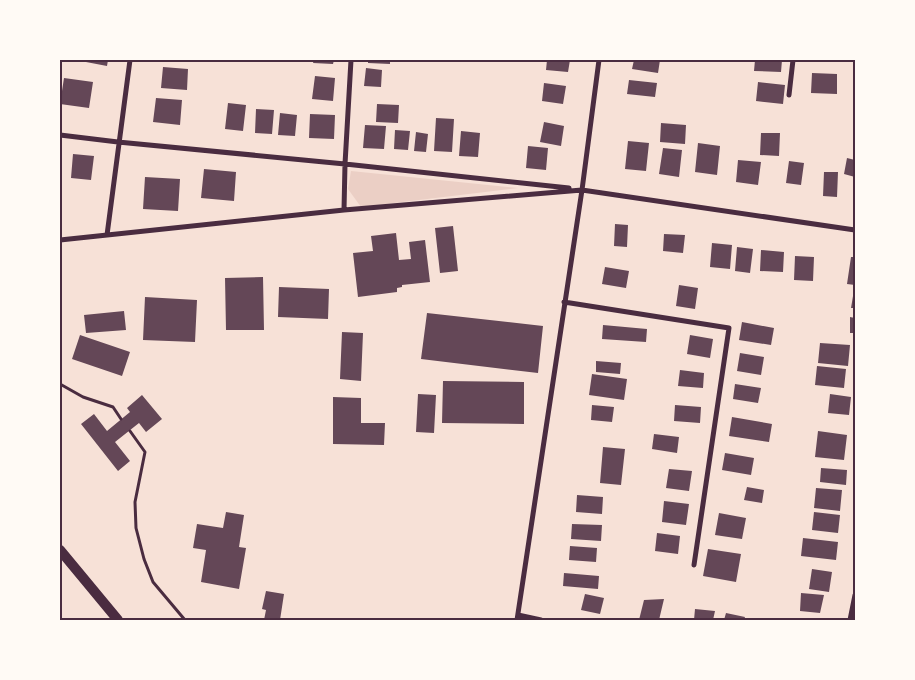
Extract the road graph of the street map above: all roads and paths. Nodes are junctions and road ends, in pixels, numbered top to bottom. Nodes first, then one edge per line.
1 (130, 60) edge
2 (351, 60) edge
3 (599, 60) edge
4 (793, 60) edge
5 (789, 95) dead end
6 (60, 135) edge
7 (118, 142) junction
8 (345, 164) junction
9 (582, 190) junction
10 (344, 210) junction
11 (855, 230) edge
12 (107, 235) junction
13 (60, 240) edge
14 (564, 302) junction
15 (60, 384) edge
16 (121, 419) dead end
17 (130, 431) dead end
18 (60, 550) edge
19 (694, 564) dead end
20 (855, 595) edge
21 (518, 618) edge
22 (118, 620) edge
23 (185, 620) edge
24 (541, 620) edge
25 (850, 620) edge

1 - 7 street
2 - 8 street
3 - 9 street
4 - 5 street
6 - 7 street
7 - 8 street
7 - 12 street
8 - 9 street
8 - 10 street
9 - 10 street
9 - 11 street
9 - 14 street
10 - 12 street
12 - 13 street
14 - 19 street
14 - 21 street
15 - 16 lane
17 - 23 lane
18 - 22 main road
20 - 25 street
21 - 24 street

